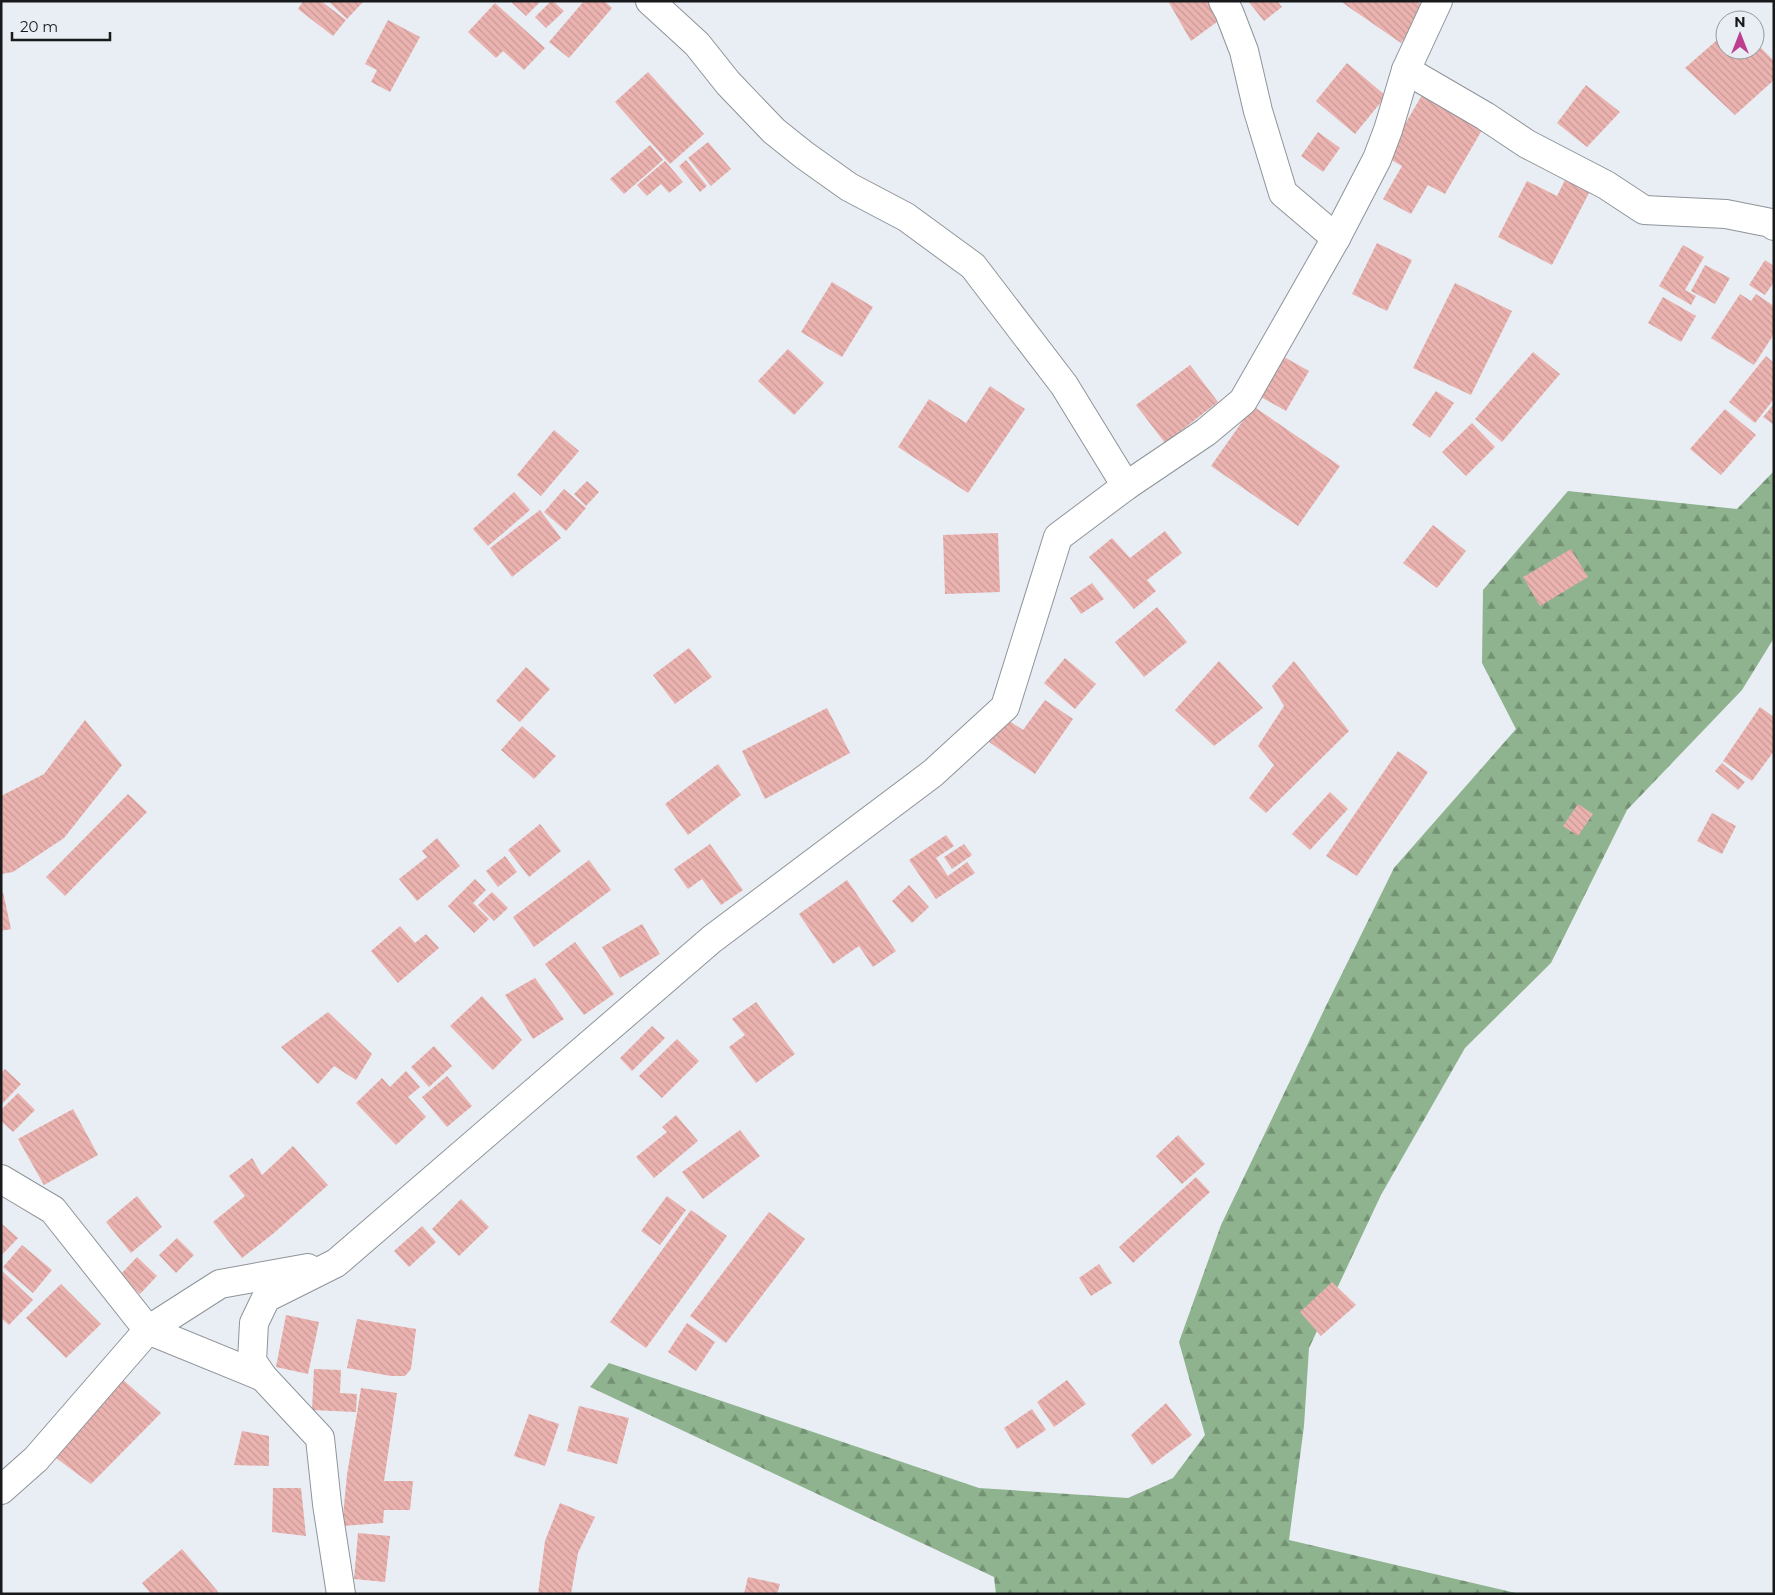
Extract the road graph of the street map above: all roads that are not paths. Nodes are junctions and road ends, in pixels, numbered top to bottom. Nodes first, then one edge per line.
1 (650, 1) edge
2 (1223, 1) edge
3 (1438, 1) edge
4 (1406, 70) junction
5 (1774, 226) edge
6 (1336, 238) junction
7 (1126, 486) junction
8 (1, 1179) edge
9 (336, 1263) junction
10 (148, 1330) junction
11 (263, 1378) junction
12 (1, 1490) edge
13 (341, 1594) edge

1 - 7 street
2 - 6 street
3 - 4 street
4 - 5 street
4 - 6 street
6 - 7 street
7 - 9 street
8 - 10 street
9 - 10 street
9 - 11 street
10 - 11 street
10 - 12 street
11 - 13 street

